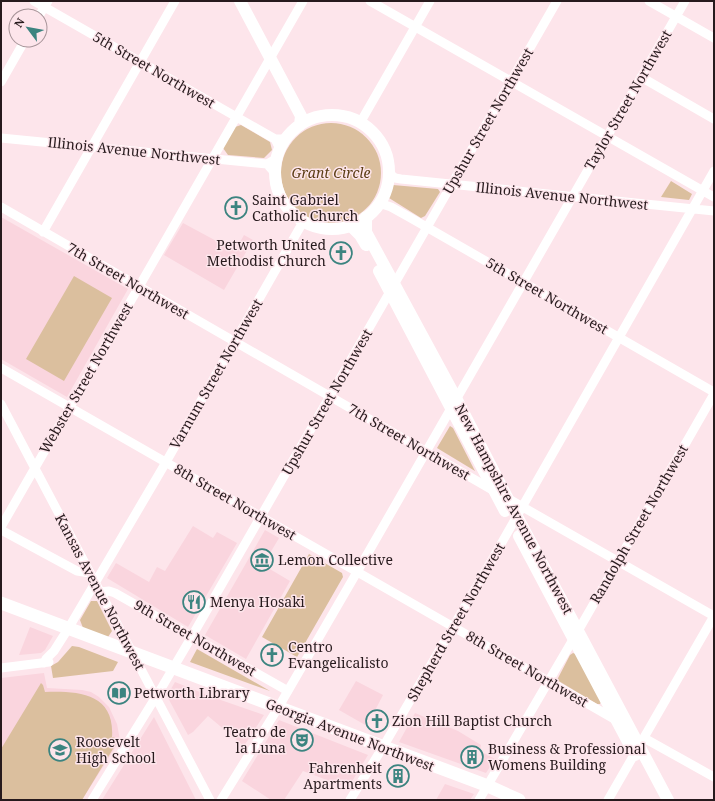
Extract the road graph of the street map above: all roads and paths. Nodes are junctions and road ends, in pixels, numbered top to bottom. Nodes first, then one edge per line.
1 (34, 1) edge
2 (175, 1) edge
3 (240, 1) edge
4 (303, 1) edge
5 (370, 1) edge
6 (430, 1) edge
7 (557, 1) edge
8 (649, 1) edge
9 (685, 1) edge
10 (46, 4) edge
11 (676, 16) junction
12 (415, 27) junction
13 (714, 38) edge
14 (20, 48) edge
15 (270, 57) junction
16 (140, 62) junction
17 (641, 77) junction
18 (511, 81) junction
19 (1, 82) edge
20 (236, 117) junction
21 (714, 119) edge
22 (304, 120) junction
23 (360, 123) junction
24 (607, 136) junction
25 (1, 138) edge
26 (91, 147) junction
27 (276, 154) junction
28 (212, 160) junction
29 (714, 171) edge
30 (388, 173) junction
31 (452, 185) junction
32 (703, 191) junction
33 (572, 197) junction
34 (714, 197) edge
35 (379, 204) junction
36 (1, 207) edge
37 (692, 209) junction
38 (714, 211) edge
39 (366, 217) junction
40 (303, 222) junction
41 (351, 226) junction
42 (427, 227) junction
43 (43, 232) junction
44 (523, 282) junction
45 (139, 286) junction
46 (392, 287) junction
47 (619, 337) junction
48 (235, 342) junction
49 (1, 368) edge
50 (714, 393) edge
51 (330, 396) junction
52 (453, 402) junction
53 (1, 404) edge
54 (70, 407) junction
55 (426, 452) junction
56 (166, 462) junction
57 (35, 468) junction
58 (495, 491) junction
59 (509, 499) junction
60 (517, 515) junction
61 (261, 517) junction
62 (1, 528) edge
63 (618, 561) junction
64 (357, 572) junction
65 (90, 573) junction
66 (95, 584) junction
67 (100, 592) junction
68 (1, 604) edge
69 (714, 616) edge
70 (453, 627) junction
71 (71, 630) junction
72 (576, 636) junction
73 (192, 637) junction
74 (132, 653) junction
75 (1, 668) edge
76 (174, 668) junction
77 (548, 682) junction
78 (288, 691) junction
79 (156, 698) junction
80 (278, 708) junction
81 (616, 720) junction
82 (640, 746) junction
83 (383, 747) junction
84 (714, 777) edge
85 (488, 786) junction
86 (92, 800) edge
87 (210, 800) edge
88 (221, 800) edge
89 (350, 800) edge
90 (479, 800) edge
91 (519, 800) edge
92 (608, 800) edge
93 (659, 800) edge
94 (668, 800) edge

1 - 10 street, 5th Street Northwest
2 - 16 street
3 - 15 main road
4 - 15 street, Webster Street Northwest
5 - 12 street
6 - 12 street
7 - 18 street, Upshur Street Northwest
8 - 11 street
9 - 11 street, Taylor Street Northwest
10 - 16 street, 5th Street Northwest
11 - 13 street
11 - 17 street, Taylor Street Northwest
12 - 18 street
12 - 23 street
14 - 19 street
15 - 20 street, Webster Street Northwest
15 - 22 main road
16 - 20 street, 5th Street Northwest
16 - 26 street
17 - 21 street
17 - 24 street, Taylor Street Northwest
18 - 24 street
18 - 31 street, Upshur Street Northwest
20 - 27 street, 5th Street Northwest
20 - 28 street, Webster Street Northwest
22 - 23 main road
22 - 27 main road
23 - 30 main road
24 - 32 street
24 - 33 street, Taylor Street Northwest
25 - 26 street, Illinois Avenue Northwest
26 - 28 street, Illinois Avenue Northwest
26 - 43 street
27 - 28 street, Illinois Avenue Northwest
27 - 40 main road
28 - 45 street, Webster Street Northwest
29 - 32 street, Shepherd Street Northwest
30 - 31 street, Illinois Avenue Northwest
30 - 35 main road
31 - 33 street, Illinois Avenue Northwest
31 - 42 street, Upshur Street Northwest
32 - 34 street
32 - 37 street, Shepherd Street Northwest
33 - 37 street, Illinois Avenue Northwest
33 - 44 street, Taylor Street Northwest
35 - 39 main road
35 - 42 street, 5th Street Northwest
36 - 43 street, 7th Street Northwest
37 - 38 street, Illinois Avenue Northwest
37 - 47 street, Shepherd Street Northwest
39 - 41 main road
39 - 46 main road, New Hampshire Avenue Northwest
40 - 41 main road
40 - 48 street, Varnum Street Northwest
41 - 46 main road, New Hampshire Avenue Northwest
42 - 44 street, 5th Street Northwest
42 - 46 street, Upshur Street Northwest
43 - 45 street, 7th Street Northwest
44 - 47 street, 5th Street Northwest
44 - 52 street, Taylor Street Northwest
45 - 48 street, 7th Street Northwest
45 - 54 street, Webster Street Northwest
46 - 51 street, Upshur Street Northwest
46 - 52 main road, New Hampshire Avenue Northwest
47 - 50 street, 5th Street Northwest
47 - 60 street, Shepherd Street Northwest
48 - 51 street, 7th Street Northwest
48 - 56 street, Varnum Street Northwest
49 - 54 street, 8th Street Northwest
50 - 63 street, Randolph Street Northwest
51 - 55 street, 7th Street Northwest
51 - 61 street, Upshur Street Northwest
52 - 55 street, Taylor Street Northwest
52 - 58 main road, New Hampshire Avenue Northwest
52 - 59 main road, New Hampshire Avenue Northwest
53 - 57 street, Kansas Avenue Northwest
54 - 56 street, 8th Street Northwest
54 - 57 street, Webster Street Northwest
55 - 58 street, 7th Street Northwest
55 - 64 street, Taylor Street Northwest
56 - 61 street, 8th Street Northwest
56 - 66 street, Varnum Street Northwest
57 - 62 street, Webster Street Northwest
57 - 65 street, Kansas Avenue Northwest
58 - 59 street, 7th Street Northwest
58 - 60 main road, New Hampshire Avenue Northwest
59 - 60 main road, New Hampshire Avenue Northwest
60 - 63 street
60 - 70 street, Shepherd Street Northwest
60 - 72 main road, New Hampshire Avenue Northwest
61 - 64 street, 8th Street Northwest
61 - 73 street, Upshur Street Northwest
62 - 65 street
63 - 69 street
63 - 72 street, Randolph Street Northwest
64 - 70 street, 8th Street Northwest
64 - 78 street, Taylor Street Northwest
65 - 66 street, Kansas Avenue Northwest
66 - 67 street, Kansas Avenue Northwest
66 - 71 street, Varnum Street Northwest
67 - 73 street, 9th Street Northwest
67 - 74 street, Kansas Avenue Northwest
68 - 71 highway, Georgia Avenue Northwest
69 - 82 street
70 - 77 street, 8th Street Northwest
70 - 83 street, Shepherd Street Northwest
71 - 74 highway, Georgia Avenue Northwest
71 - 75 street, Varnum Street Northwest
72 - 77 street, Randolph Street Northwest
72 - 81 main road, New Hampshire Avenue Northwest
72 - 82 main road, New Hampshire Avenue Northwest
73 - 76 street, Upshur Street Northwest
73 - 78 street, 9th Street Northwest
74 - 76 highway, Georgia Avenue Northwest
74 - 79 street, Kansas Avenue Northwest
76 - 79 street, Upshur Street Northwest
76 - 80 highway, Georgia Avenue Northwest
77 - 81 street, 8th Street Northwest
77 - 85 street, Randolph Street Northwest
78 - 80 street, Taylor Street Northwest
79 - 86 street, Upshur Street Northwest
79 - 87 street, Kansas Avenue Northwest
80 - 83 highway, Georgia Avenue Northwest
80 - 88 street, Taylor Street Northwest
81 - 82 main road, New Hampshire Avenue Northwest
82 - 84 street
82 - 92 street
82 - 93 main road, New Hampshire Avenue Northwest
82 - 94 main road, New Hampshire Avenue Northwest
83 - 85 highway, Georgia Avenue Northwest
83 - 89 street, Shepherd Street Northwest
85 - 90 street, Randolph Street Northwest
85 - 91 highway, Georgia Avenue Northwest

